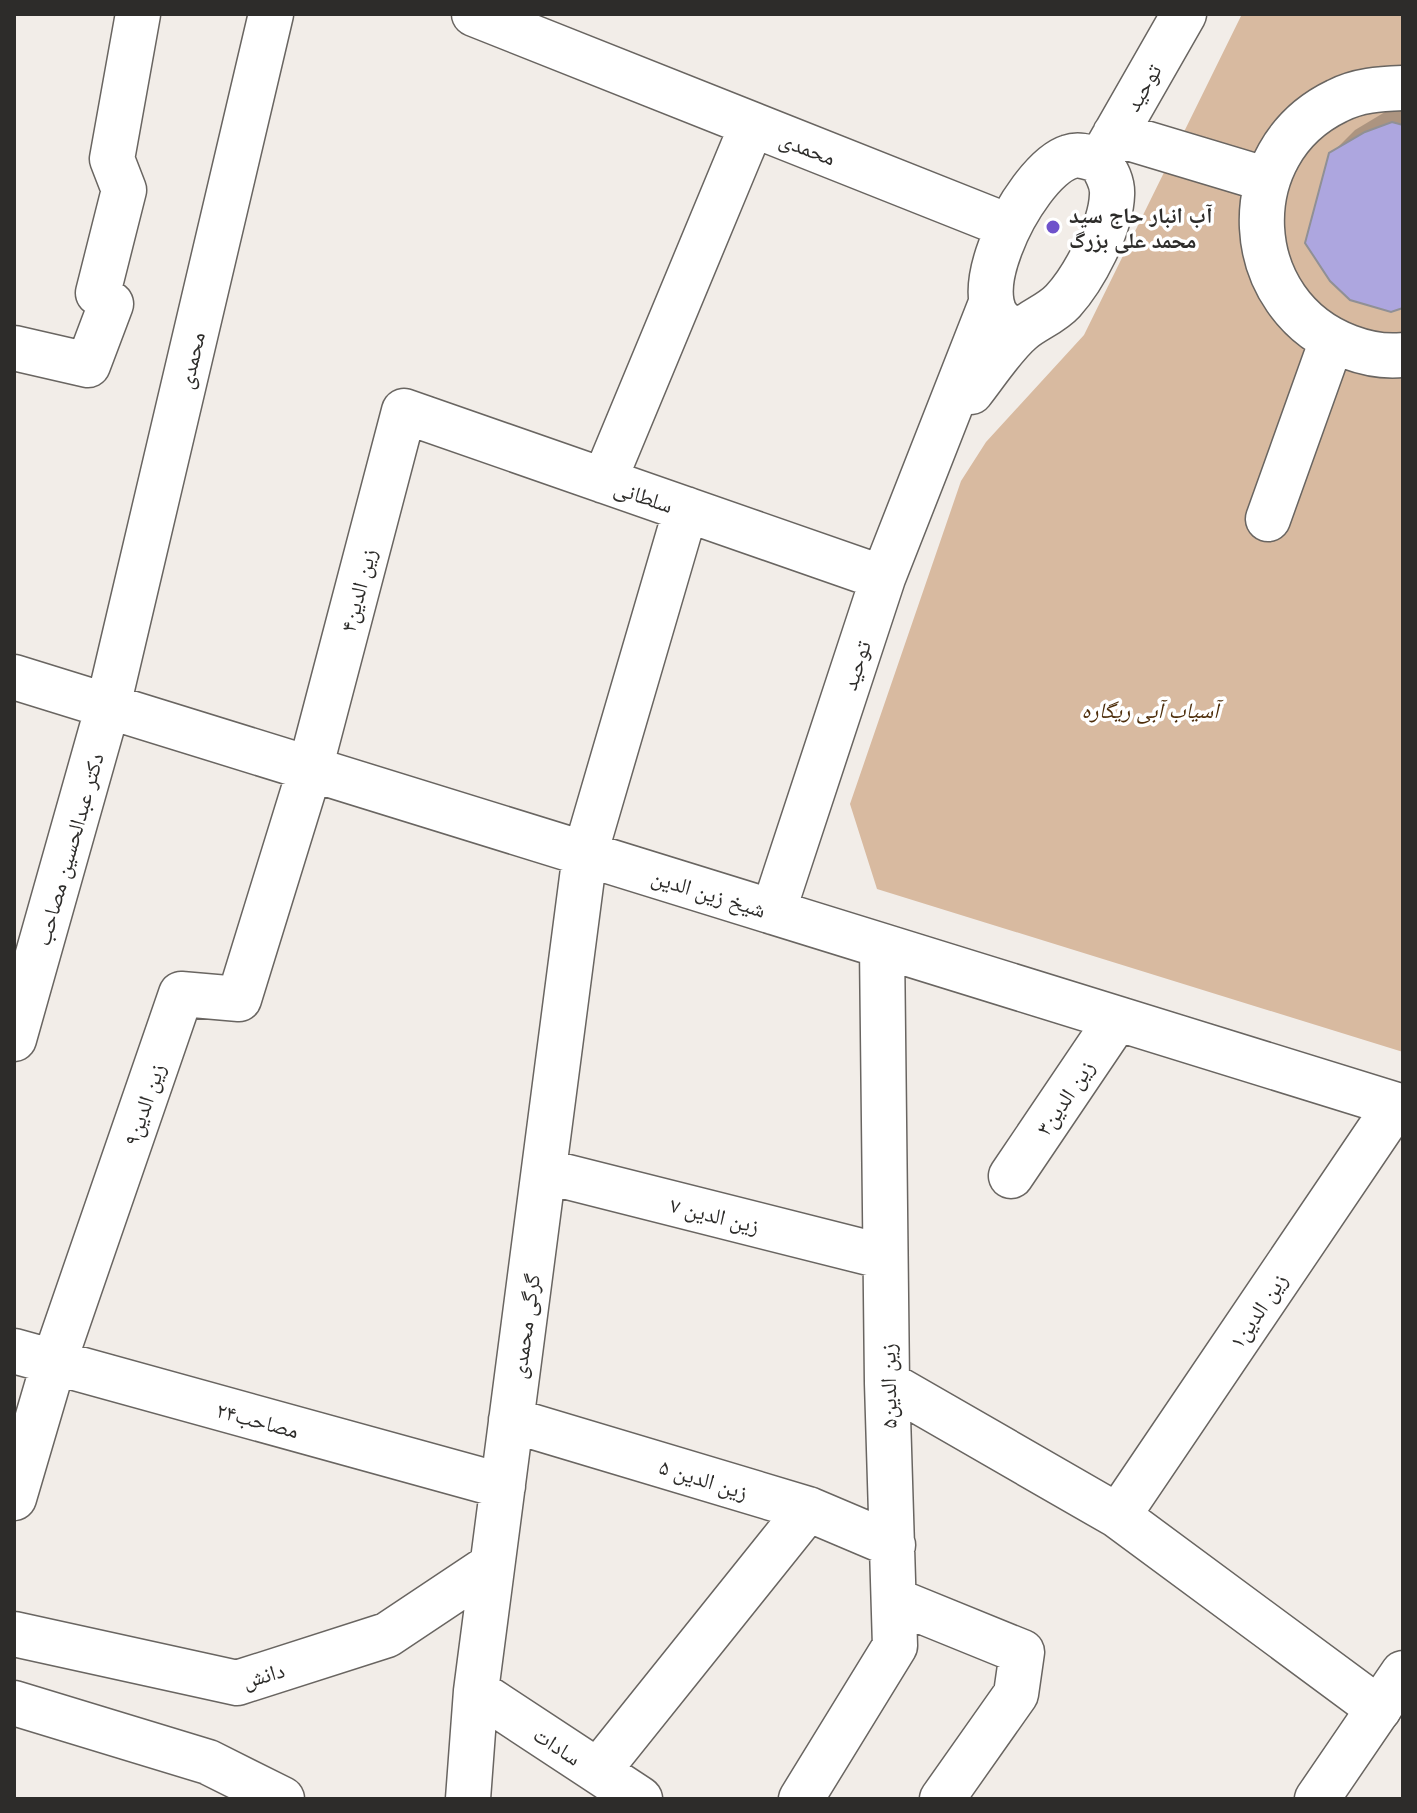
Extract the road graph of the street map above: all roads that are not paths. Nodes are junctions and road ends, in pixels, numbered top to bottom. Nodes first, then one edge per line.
1 (138, 14) edge
2 (271, 14) edge
3 (474, 14) edge
4 (1184, 14) edge
5 (1403, 88) edge
6 (752, 125) junction
7 (1107, 147) junction
8 (1268, 180) junction
9 (1008, 226) junction
10 (1007, 316) junction
11 (1332, 340) junction
12 (14, 348) edge
13 (1403, 355) edge
14 (404, 411) joint
15 (604, 481) junction
16 (686, 509) junction
17 (1268, 519) dead end
18 (883, 578) junction
19 (14, 677) edge
20 (108, 706) junction
21 (310, 769) junction
22 (585, 854) junction
23 (773, 912) junction
24 (882, 946) junction
25 (1117, 1019) junction
26 (14, 1039) edge
27 (1399, 1106) edge
28 (544, 1171) junction
29 (1011, 1176) dead end
30 (885, 1257) junction
31 (34, 1357) edge
32 (887, 1383) junction
33 (511, 1420) junction
34 (503, 1486) junction
35 (14, 1498) edge
36 (808, 1509) junction
37 (1118, 1516) junction
38 (893, 1545) junction
39 (492, 1565) junction
40 (894, 1600) junction
41 (14, 1634) edge
42 (1403, 1673) edge
43 (476, 1691) junction
44 (14, 1703) edge
45 (1379, 1709) junction
46 (598, 1771) junction
47 (282, 1799) edge
48 (468, 1799) edge
49 (640, 1799) edge
50 (801, 1799) edge
51 (942, 1799) edge
52 (1317, 1799) edge

1 - 12 main road
2 - 20 main road, محمدی
3 - 6 main road, محمدی
4 - 7 main road, توحید
5 - 8 main road
6 - 9 main road, محمدی
6 - 15 main road
7 - 8 main road
7 - 9 main road
7 - 10 main road, توحید
8 - 11 main road
9 - 10 main road
10 - 18 main road, توحید
11 - 13 main road
11 - 17 main road
14 - 15 main road, سلطانی
14 - 21 main road, زین الدین۴
15 - 16 main road, سلطانی
16 - 18 main road, سلطانی
16 - 22 main road, گرگی محمدی
18 - 23 main road, توحید
19 - 20 main road, شیخ زین الدین
20 - 21 main road, شیخ زین الدین
20 - 26 main road, دکتر عبدالحسین مصاحب
21 - 22 main road, شیخ زین الدین
21 - 31 main road, زین الدین۹
22 - 23 main road, شیخ زین الدین
22 - 28 main road, گرگی محمدی
23 - 24 main road, شیخ زین الدین
24 - 25 main road, شیخ زین الدین
24 - 30 main road, زین الدین۵
25 - 27 main road, شیخ زین الدین
25 - 29 main road, زین الدین۳
27 - 37 main road, زین الدین۱
28 - 30 main road, زین الدین ۷
28 - 33 main road, گرگی محمدی
30 - 32 main road, زین الدین۵
31 - 34 main road, مصاحب۲۴
31 - 35 main road, زین الدین۹
32 - 37 main road
32 - 38 main road, زین الدین۵
33 - 34 main road, گرگی محمدی
33 - 36 main road, زین الدین ۵
34 - 39 main road, گرگی محمدی
36 - 38 main road, زین الدین ۵
36 - 46 main road
37 - 45 main road
38 - 40 main road, زین الدین۵
39 - 41 main road, دانش
39 - 43 main road, گرگی محمدی
40 - 50 main road, زین الدین۵
40 - 51 main road
42 - 45 main road
43 - 46 main road, سادات
43 - 48 main road, گرگی محمدی
44 - 47 main road
45 - 52 main road
46 - 49 main road, سادات

